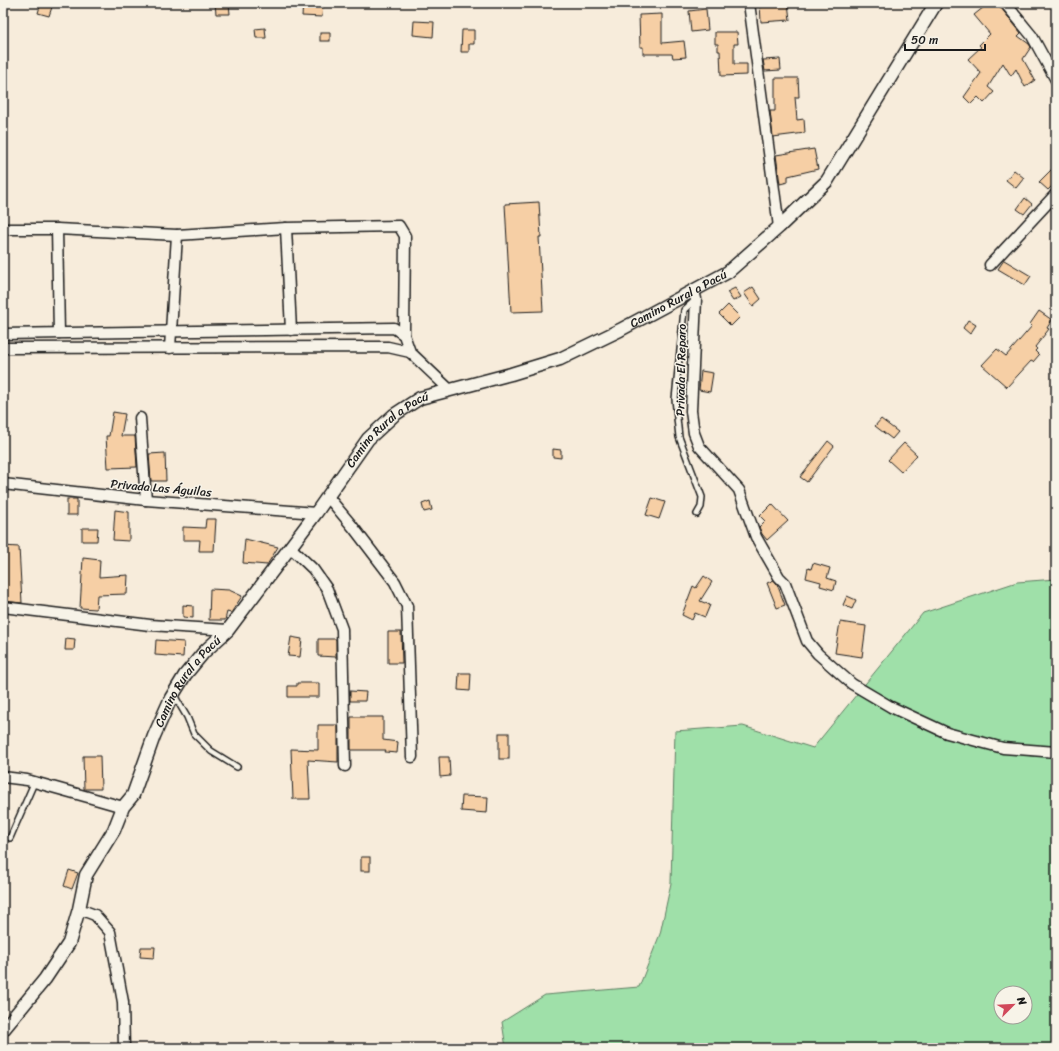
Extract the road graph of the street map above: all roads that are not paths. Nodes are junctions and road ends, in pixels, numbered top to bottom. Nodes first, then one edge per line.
1 (749, 3) edge
2 (936, 3) edge
3 (1005, 3) edge
4 (1056, 80) edge
5 (1056, 194) edge
6 (779, 227) junction
7 (286, 228) junction
8 (3, 229) edge
9 (56, 229) junction
10 (177, 235) junction
11 (990, 265) dead end
12 (695, 295) junction
13 (291, 330) junction
14 (170, 331) junction
15 (59, 333) junction
16 (3, 334) edge
17 (404, 335) junction
18 (3, 348) edge
19 (170, 348) junction
20 (410, 352) junction
21 (450, 390) junction
22 (140, 418) dead end
23 (3, 484) edge
24 (328, 497) junction
25 (146, 500) junction
26 (316, 513) junction
27 (697, 514) dead end
28 (290, 547) junction
29 (3, 607) edge
30 (228, 630) junction
31 (174, 694) junction
32 (1056, 752) edge
33 (412, 757) dead end
34 (345, 766) dead end
35 (237, 767) dead end
36 (4, 777) edge
37 (34, 782) junction
38 (123, 807) junction
39 (10, 838) dead end
40 (79, 909) junction
41 (3, 1030) edge
42 (124, 1048) edge

1 - 6 street
2 - 6 street, Camino Rural a Pacú
3 - 4 street
5 - 11 street
6 - 12 street, Camino Rural a Pacú
7 - 10 street
7 - 13 street
7 - 17 street
8 - 9 street
9 - 10 street
9 - 15 street
10 - 14 street
12 - 21 street, Camino Rural a Pacú
12 - 27 lane
12 - 32 street, Privada El Reparo
13 - 14 street
13 - 17 street
14 - 15 street
14 - 19 street
15 - 16 street
17 - 20 street
18 - 19 street
19 - 20 street
20 - 21 street
21 - 24 street, Camino Rural a Pacú
22 - 25 street
23 - 25 street, Privada Las Águilas
24 - 26 street, Camino Rural a Pacú
24 - 33 street
25 - 26 street, Privada Las Águilas
26 - 28 street, Camino Rural a Pacú
28 - 30 street, Camino Rural a Pacú
28 - 34 street
29 - 30 street
30 - 31 street, Camino Rural a Pacú
31 - 35 lane
31 - 38 street, Camino Rural a Pacú
36 - 37 street
37 - 38 street
37 - 39 lane
38 - 40 street, Camino Rural a Pacú
40 - 41 street, Camino Rural a Pacú
40 - 42 street

